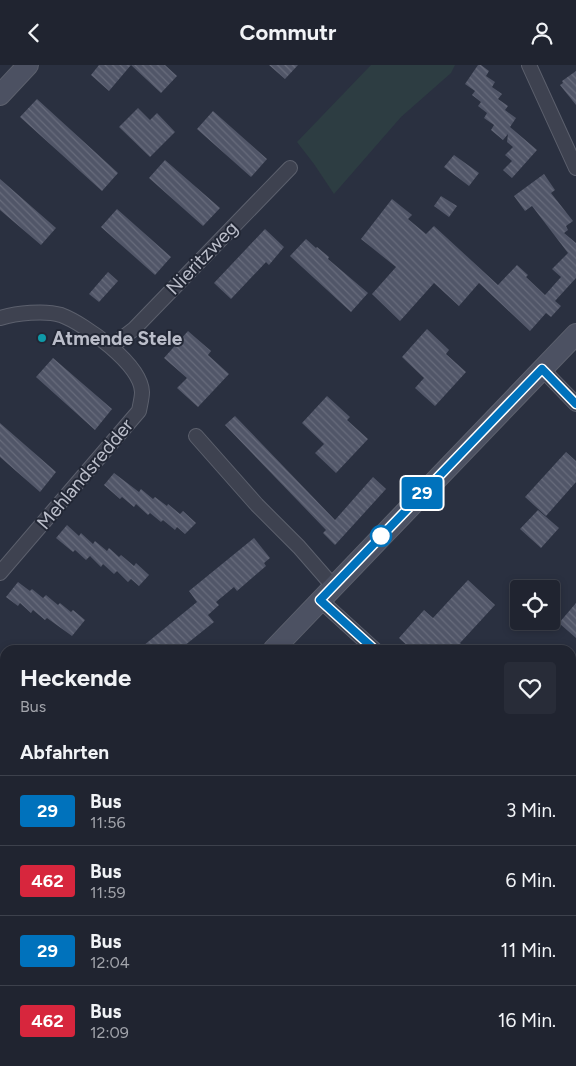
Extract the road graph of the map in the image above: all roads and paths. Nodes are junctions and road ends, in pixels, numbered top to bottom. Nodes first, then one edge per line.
1 (28, 65) edge
2 (529, 65) edge
3 (0, 95) edge
4 (290, 168) dead end
5 (576, 168) edge
6 (0, 318) edge
7 (576, 334) edge
8 (112, 347) junction
9 (542, 369) junction
10 (576, 404) edge
11 (196, 436) dead end
12 (0, 573) edge
13 (326, 593) junction
14 (278, 645) edge
15 (371, 645) edge

1 - 3 main road
2 - 5 street
4 - 8 street, Nieritzweg
6 - 8 street, Mehlandsredder
7 - 9 main road
8 - 12 street, Mehlandsredder
9 - 10 street
9 - 13 main road
11 - 13 street
13 - 14 main road
13 - 15 street

